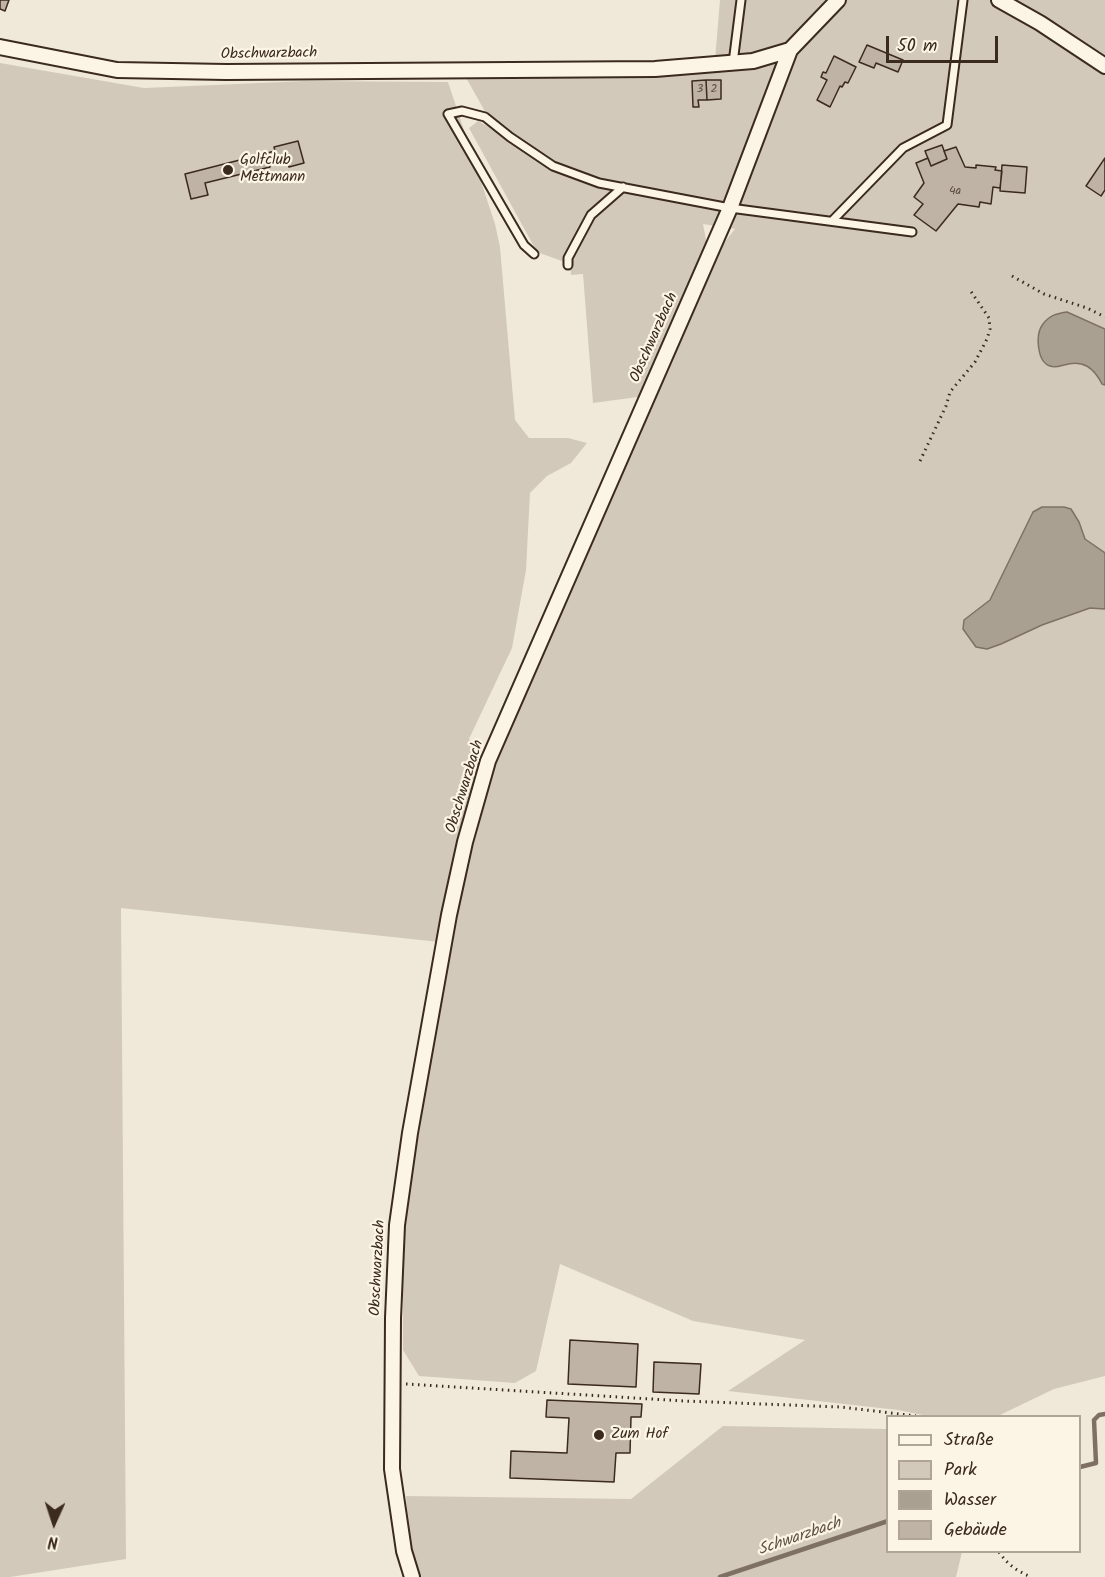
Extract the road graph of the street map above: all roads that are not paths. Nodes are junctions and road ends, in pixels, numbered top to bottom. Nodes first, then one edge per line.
1 (741, 0) edge
2 (838, 0) edge
3 (963, 0) edge
4 (999, 0) edge
5 (0, 47) edge
6 (790, 50) junction
7 (733, 63) junction
8 (1105, 66) edge
9 (623, 187) junction
10 (730, 208) junction
11 (832, 221) junction
12 (912, 232) dead end
13 (534, 254) dead end
14 (568, 265) dead end
15 (412, 1577) edge

1 - 7 lane
2 - 6 street, Obschwarzbach
3 - 11 lane
4 - 8 street
5 - 7 street, Obschwarzbach
6 - 7 street, Obschwarzbach
6 - 10 street, Obschwarzbach
9 - 10 lane
9 - 13 lane
9 - 14 lane
10 - 11 lane
10 - 15 street, Obschwarzbach
11 - 12 lane

